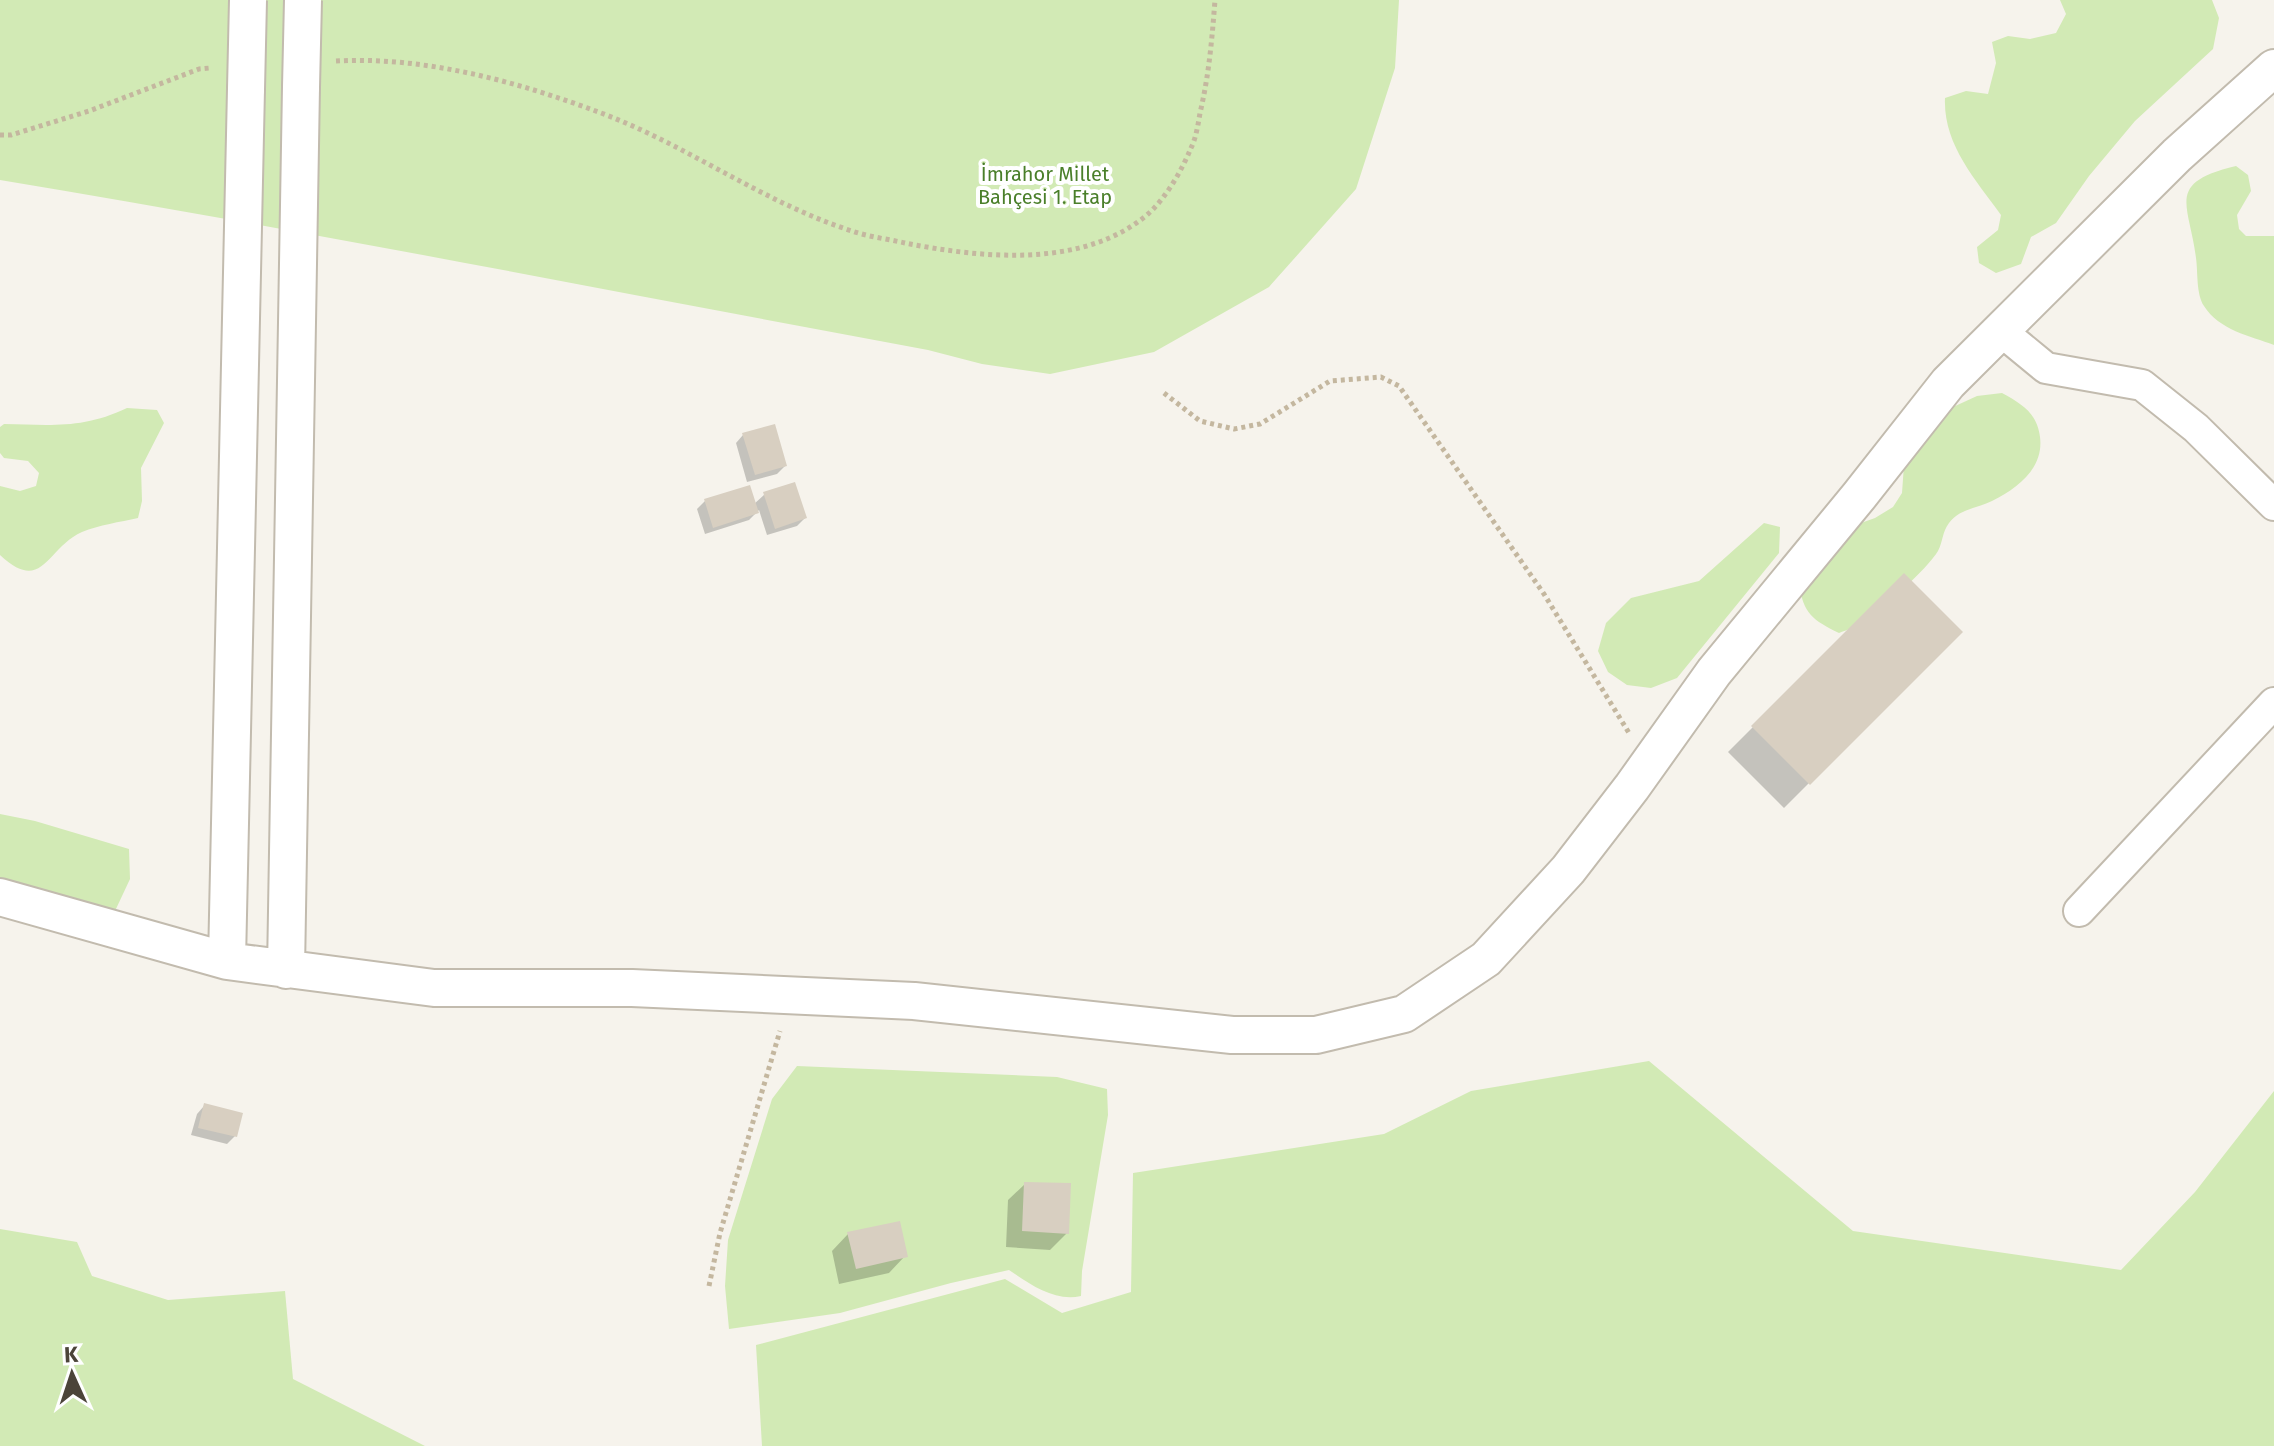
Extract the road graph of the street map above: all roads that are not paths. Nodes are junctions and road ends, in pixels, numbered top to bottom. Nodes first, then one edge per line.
1 (248, 0) edge
2 (303, 0) edge
3 (2274, 68) edge
4 (2001, 331) junction
5 (2274, 505) edge
6 (2274, 703) edge
7 (0, 897) edge
8 (2079, 911) dead end
9 (227, 961) junction
10 (286, 970) junction

1 - 9 street, bridge
2 - 10 street, bridge
3 - 4 street
4 - 5 street
4 - 10 street
6 - 8 street
7 - 9 street
9 - 10 street

